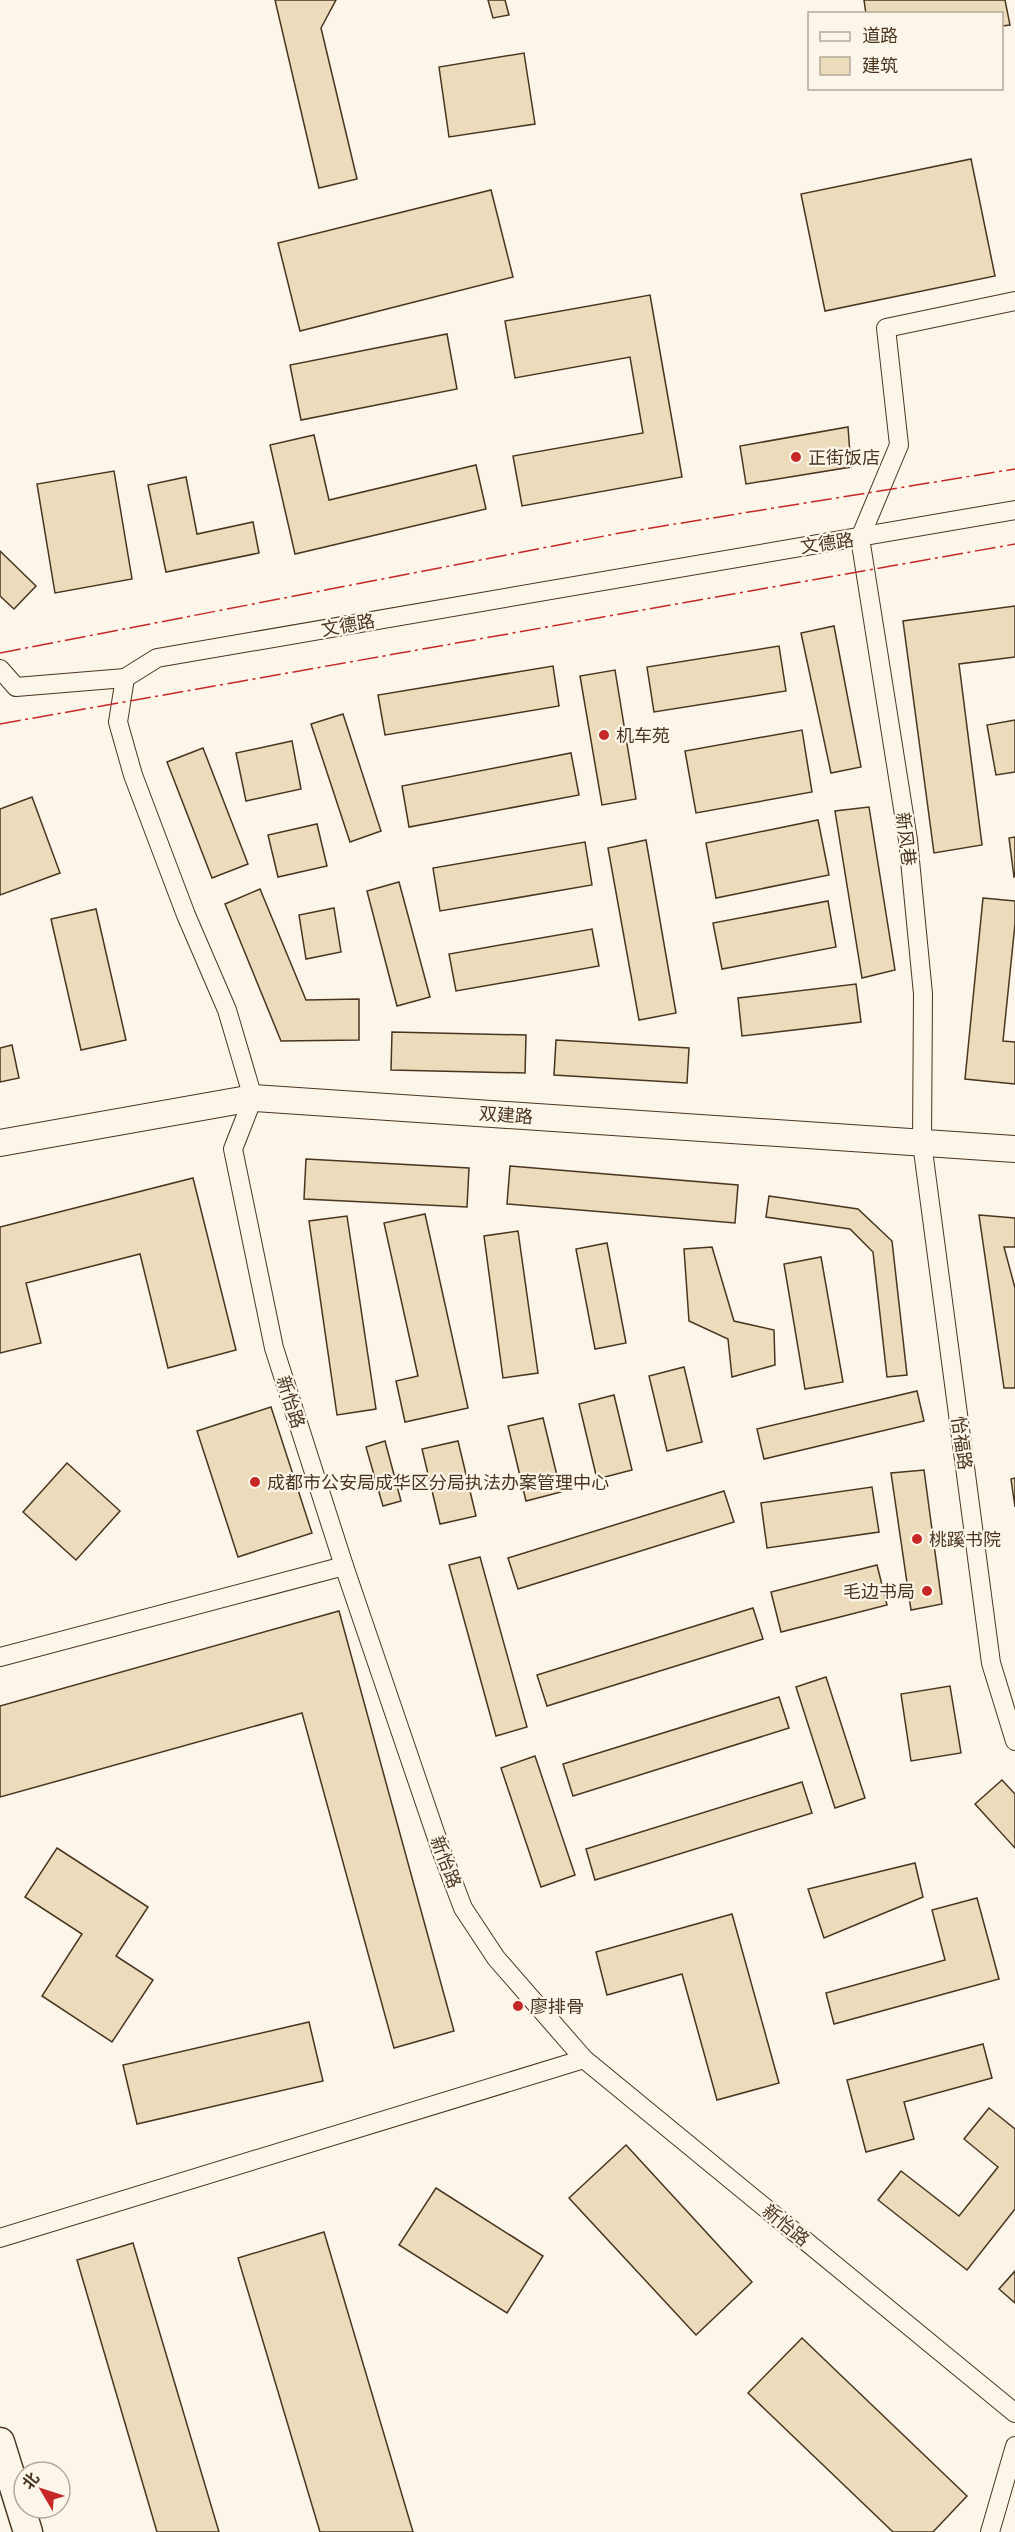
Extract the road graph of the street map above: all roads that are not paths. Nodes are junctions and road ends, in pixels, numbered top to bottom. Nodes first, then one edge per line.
1 (1015, 301) edge
2 (1015, 510) edge
3 (860, 538) junction
4 (0, 669) edge
5 (125, 678) junction
6 (253, 1098) junction
7 (0, 1143) edge
8 (922, 1143) junction
9 (1015, 1149) edge
10 (344, 1566) junction
11 (0, 1657) edge
12 (1015, 1741) edge
13 (584, 2059) junction
14 (0, 2238) edge
15 (1015, 2413) edge
16 (0, 2442) edge
17 (1015, 2445) edge
18 (28, 2532) edge
19 (990, 2532) edge

1 - 3 street
2 - 3 street, 文德路
3 - 5 street, 文德路
3 - 8 street, 新风巷
4 - 5 street
5 - 6 street
6 - 7 street, 双建路
6 - 8 street, 双建路
6 - 10 street, 新怡路
8 - 9 street, 双建路
8 - 12 street, 怡福路
10 - 11 street
10 - 13 street, 新怡路
13 - 14 street
13 - 15 street, 新怡路
16 - 18 main road
17 - 19 street

